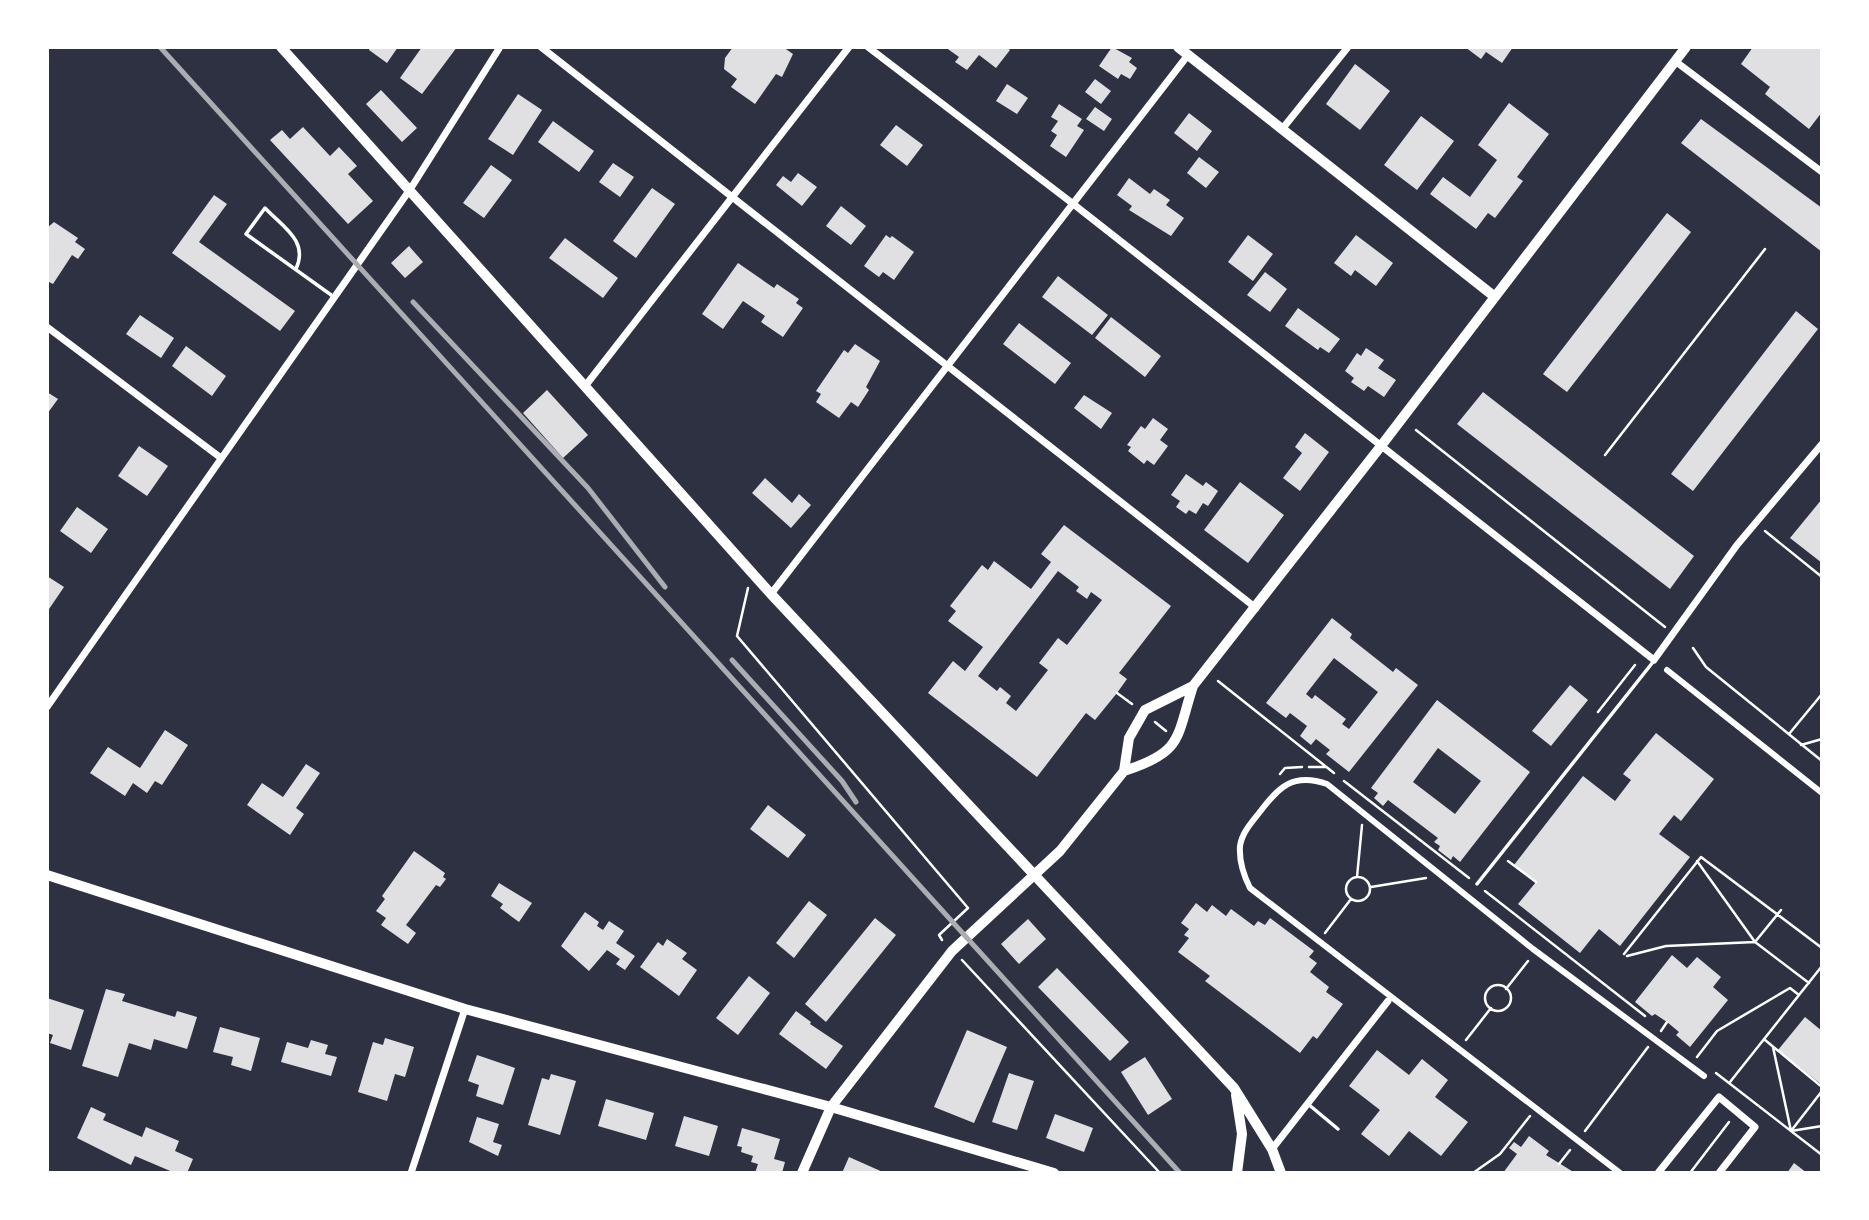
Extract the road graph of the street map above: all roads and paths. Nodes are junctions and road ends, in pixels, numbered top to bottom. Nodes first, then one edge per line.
1 (281, 47) edge
2 (500, 47) edge
3 (541, 47) edge
4 (849, 47) edge
5 (867, 47) edge
6 (1178, 47) edge
7 (1348, 47) edge
8 (1686, 47) edge
9 (1188, 55) junction
10 (1675, 61) junction
11 (1283, 128) junction
12 (1822, 172) edge
13 (411, 188) junction
14 (729, 197) junction
15 (1072, 203) junction
16 (1765, 249) dead end
17 (296, 269) junction
18 (334, 297) junction
19 (1495, 297) junction
20 (47, 327) edge
21 (945, 365) junction
22 (586, 385) junction
23 (1416, 429) dead end
24 (1822, 444) edge
25 (1381, 446) junction
26 (1605, 455) dead end
27 (222, 458) junction
28 (1765, 531) dead end
29 (755, 576) junction
30 (1822, 577) edge
31 (771, 594) junction
32 (1256, 608) junction
33 (1665, 627) dead end
34 (1693, 648) dead end
35 (1654, 660) junction
36 (1635, 664) dead end
37 (1667, 670) dead end
38 (1218, 681) dead end
39 (1193, 686) junction
40 (1117, 693) dead end
41 (1822, 694) edge
42 (1135, 706) dead end
43 (47, 707) edge
44 (1597, 714) dead end
45 (1149, 717) dead end
46 (1789, 734) junction
47 (1172, 735) dead end
48 (1822, 739) edge
49 (1801, 745) junction
50 (1822, 761) edge
51 (1326, 767) junction
52 (1124, 771) junction
53 (1275, 780) dead end
54 (1822, 793) edge
55 (1376, 806) junction
56 (1368, 817) junction
57 (1444, 857) junction
58 (1508, 861) dead end
59 (1697, 861) junction
60 (1434, 870) junction
61 (47, 875) edge
62 (1036, 875) junction
63 (1357, 877) junction
64 (1536, 882) dead end
65 (1477, 884) junction
66 (1371, 887) junction
67 (1351, 899) junction
68 (1780, 912) junction
69 (1546, 938) junction
70 (1319, 941) junction
71 (1755, 942) junction
72 (1822, 947) edge
73 (953, 951) junction
74 (1536, 951) junction
75 (1822, 966) edge
76 (1809, 983) junction
77 (1506, 989) junction
78 (1799, 995) junction
79 (1388, 1001) dead end
80 (1491, 1008) junction
81 (465, 1009) junction
82 (1667, 1022) dead end
83 (1662, 1029) junction
84 (1671, 1036) dead end
85 (1654, 1039) junction
86 (1764, 1039) junction
87 (1773, 1047) junction
88 (1459, 1048) junction
89 (1688, 1050) dead end
90 (1697, 1057) junction
91 (1703, 1062) dead end
92 (1710, 1068) dead end
93 (1704, 1076) dead end
94 (1730, 1082) junction
95 (1234, 1088) junction
96 (1822, 1089) edge
97 (1749, 1098) junction
98 (1308, 1104) junction
99 (831, 1107) junction
100 (1534, 1111) dead end
101 (1738, 1112) junction
102 (1822, 1126) edge
103 (1338, 1129) dead end
104 (1791, 1131) junction
105 (1578, 1140) junction
106 (1272, 1149) junction
107 (1822, 1155) edge
108 (1559, 1164) dead end
109 (411, 1173) edge
110 (802, 1173) edge
111 (1054, 1173) edge
112 (1160, 1173) edge
113 (1238, 1173) edge
114 (1281, 1173) edge
115 (1473, 1173) edge
116 (1620, 1173) edge
117 (1658, 1173) edge
118 (1689, 1173) edge
119 (1719, 1173) edge

1 - 13 street
2 - 13 street
3 - 14 street
4 - 14 street
5 - 15 street
6 - 9 street
7 - 11 street
8 - 10 street
9 - 11 street
9 - 15 street
10 - 12 street
10 - 19 street
11 - 19 street
13 - 18 street
13 - 22 street
14 - 21 street
14 - 22 street
15 - 21 street
15 - 25 street
16 - 26 path
17 - 17 lane
17 - 18 lane
18 - 27 street
19 - 25 street
20 - 27 street
21 - 31 street
21 - 32 street
22 - 29 street
23 - 33 path
24 - 35 street
25 - 32 street
25 - 35 street
27 - 43 street
28 - 30 path
29 - 31 street
29 - 73 path
31 - 62 street
32 - 39 street
34 - 46 path
35 - 65 lane
36 - 44 path
37 - 54 street
38 - 51 path
39 - 52 street
39 - 52 street
40 - 42 path
41 - 46 path
45 - 47 path
46 - 49 path
48 - 49 path
49 - 50 path
51 - 53 path
51 - 55 path
52 - 62 street
55 - 56 path
55 - 57 path
56 - 60 street
56 - 63 path
56 - 70 street
57 - 60 path
57 - 65 path
58 - 64 path
59 - 68 path
59 - 71 path
59 - 71 path
60 - 66 path
60 - 74 street
61 - 81 street
62 - 73 street
62 - 95 street
63 - 66 path
63 - 67 path
65 - 69 path
66 - 67 path
67 - 70 path
68 - 71 path
68 - 72 path
69 - 74 path
69 - 83 path
70 - 88 street
71 - 76 path
73 - 99 street
73 - 112 path
74 - 77 path
74 - 85 street
75 - 76 path
76 - 78 path
77 - 80 path
77 - 80 path
78 - 86 path
78 - 90 path
79 - 98 street
80 - 88 path
81 - 99 street
81 - 109 street
82 - 83 path
83 - 84 path
83 - 85 path
85 - 93 street
85 - 105 path
86 - 87 path
86 - 94 path
87 - 96 path
87 - 104 path
88 - 105 street
89 - 90 path
90 - 91 path
92 - 94 path
94 - 97 path
95 - 106 street
95 - 113 street
96 - 104 path
97 - 101 path
97 - 104 path
98 - 103 lane
98 - 106 street
99 - 110 street
99 - 111 street
100 - 115 path
101 - 117 street
101 - 118 path
101 - 119 street
102 - 104 path
104 - 107 path
105 - 108 path
105 - 116 street
106 - 114 street

